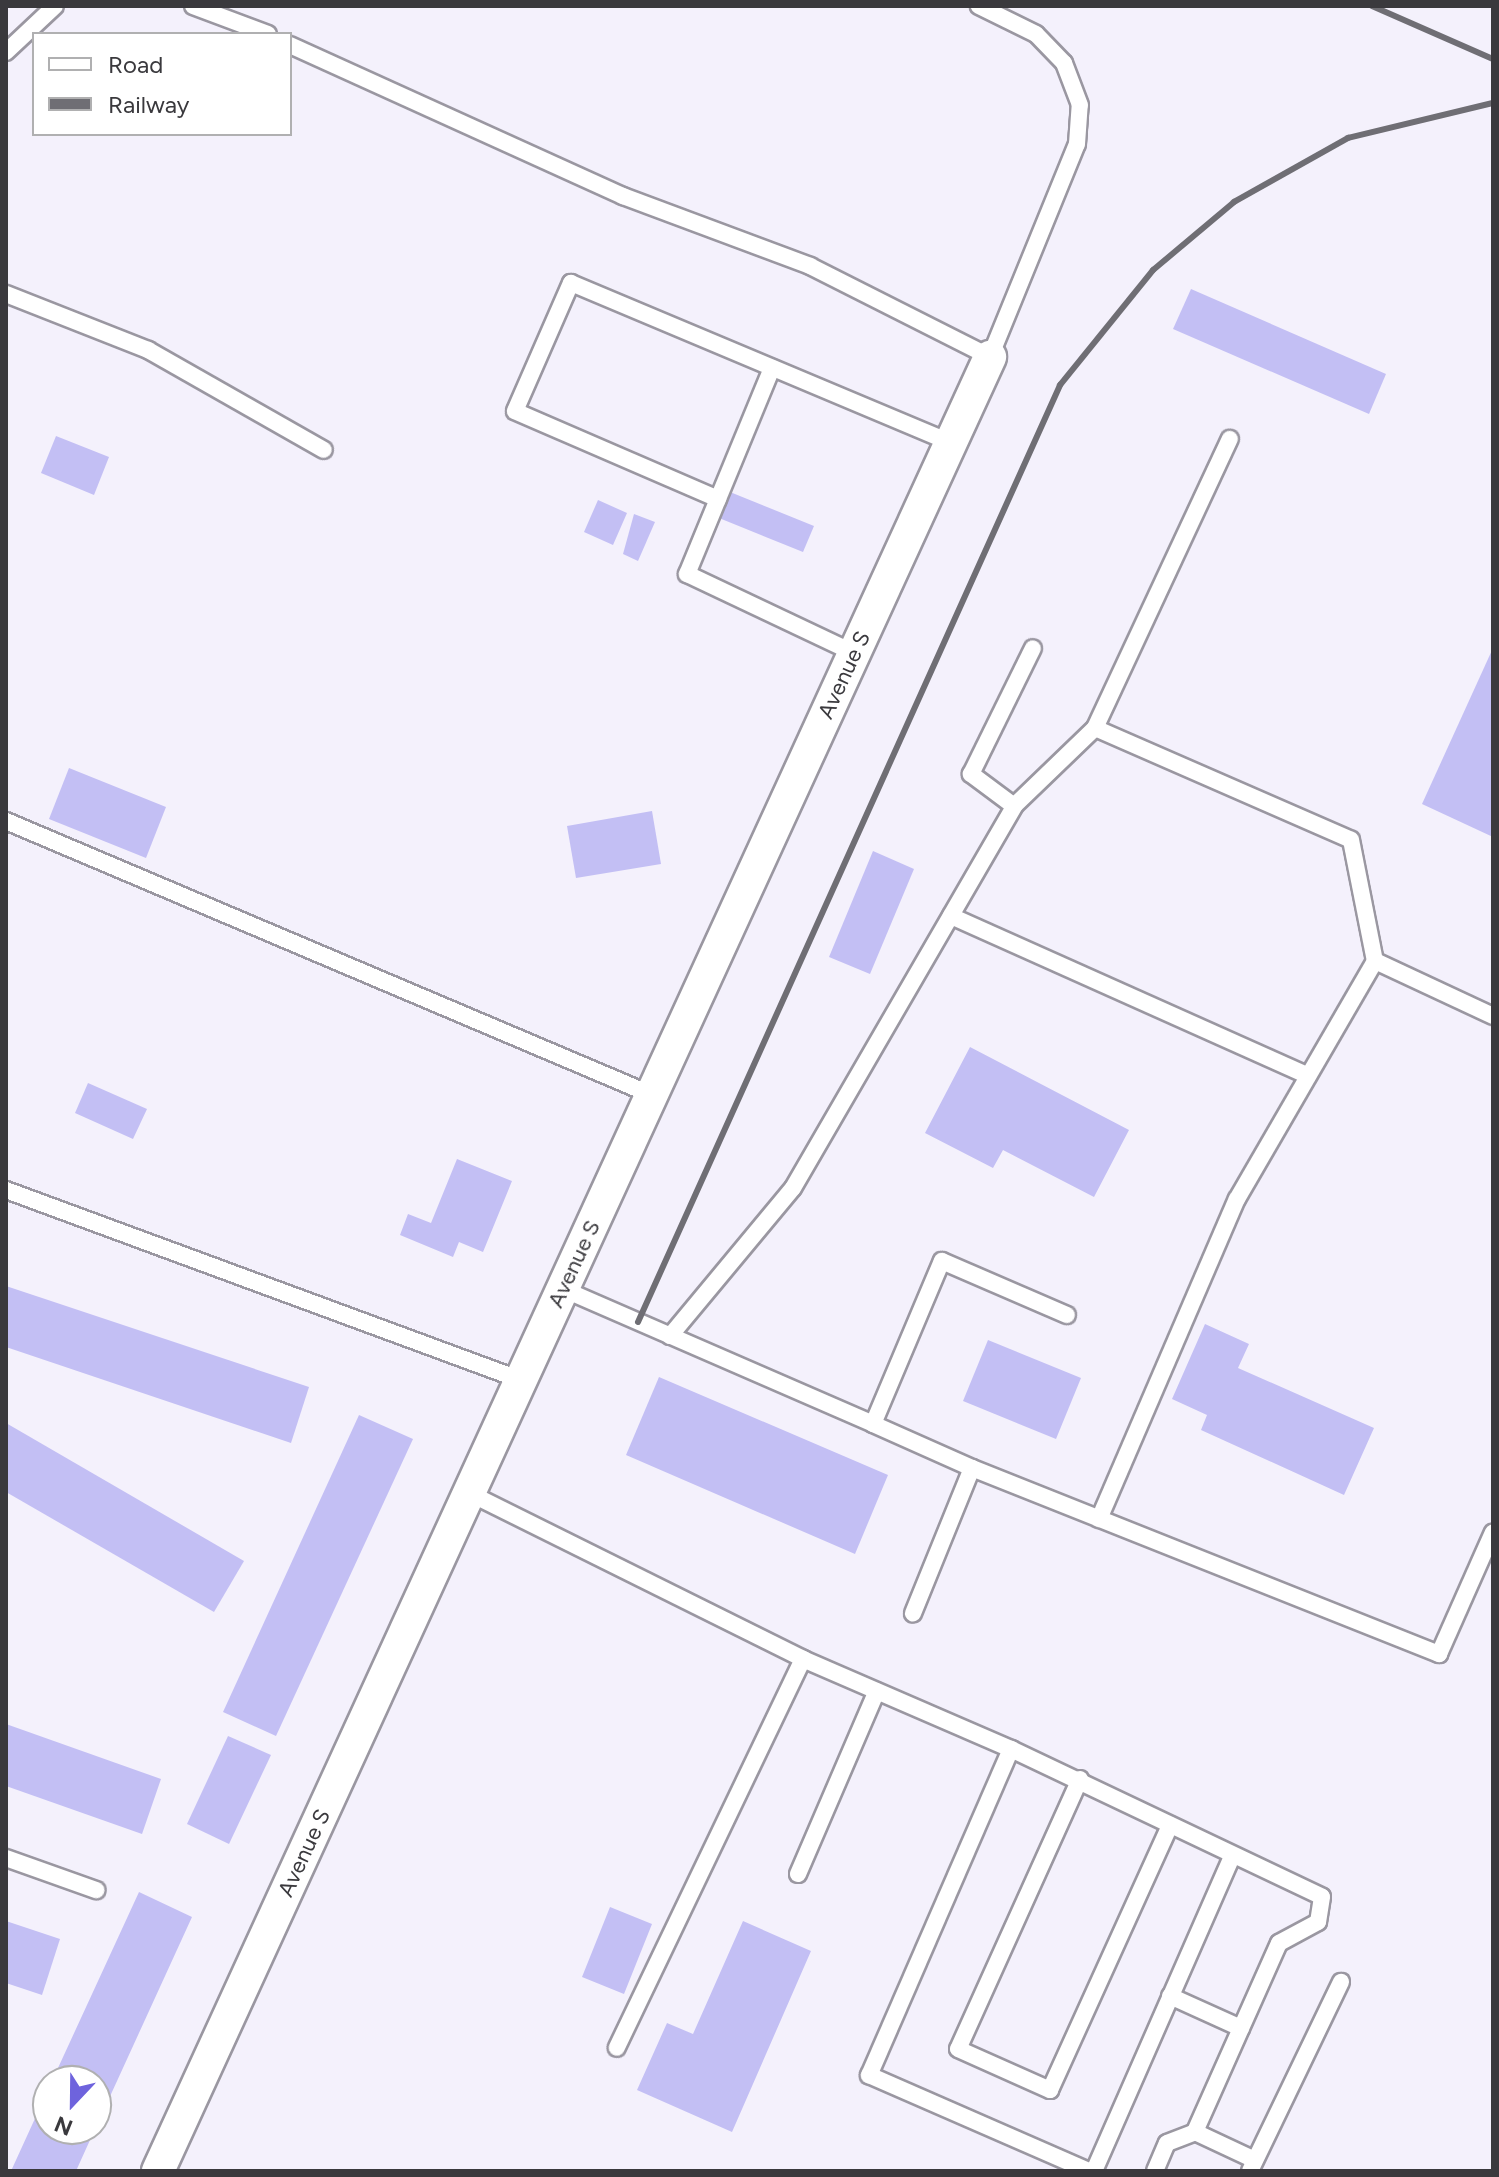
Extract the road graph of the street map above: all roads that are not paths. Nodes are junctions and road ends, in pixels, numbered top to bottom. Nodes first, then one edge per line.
1 (55, 6) edge
2 (193, 6) edge
3 (979, 6) edge
4 (263, 32) edge
5 (292, 46) edge
6 (6, 52) edge
7 (6, 294) edge
8 (990, 357) junction
9 (772, 368) junction
10 (1230, 439) dead end
11 (951, 443) junction
12 (324, 450) dead end
13 (718, 499) junction
14 (1033, 648) dead end
15 (854, 653) junction
16 (1095, 728) junction
17 (1014, 806) junction
18 (6, 821) edge
19 (951, 916) junction
20 (1375, 961) junction
21 (1493, 1016) edge
22 (1308, 1076) junction
23 (652, 1095) junction
24 (6, 1190) edge
25 (563, 1289) junction
26 (1067, 1315) dead end
27 (670, 1336) junction
28 (521, 1380) junction
29 (873, 1424) junction
30 (972, 1468) junction
31 (469, 1493) junction
32 (1099, 1519) junction
33 (1493, 1532) edge
34 (913, 1613) dead end
35 (803, 1659) junction
36 (877, 1691) junction
37 (1011, 1749) junction
38 (1080, 1779) junction
39 (1170, 1825) junction
40 (1232, 1856) junction
41 (6, 1858) edge
42 (798, 1874) dead end
43 (96, 1890) dead end
44 (1341, 1982) dead end
45 (1170, 1996) junction
46 (1241, 2028) junction
47 (617, 2048) dead end
48 (1195, 2132) junction
49 (1253, 2166) edge
50 (158, 2171) edge
51 (1092, 2171) edge
52 (1155, 2171) edge

1 - 6 lane
2 - 4 lane
3 - 8 lane
5 - 8 lane
7 - 12 lane
8 - 11 street, Avenue S
9 - 11 lane
9 - 13 lane
9 - 13 lane
10 - 16 lane
11 - 15 street, Avenue S
13 - 15 lane
14 - 17 lane
15 - 23 street, Avenue S
16 - 17 lane
16 - 20 lane
17 - 19 lane
18 - 23 lane
19 - 22 lane
19 - 27 lane
20 - 21 lane
20 - 22 lane
22 - 32 lane
23 - 25 street, Avenue S
24 - 28 lane
25 - 27 lane
25 - 28 street, Avenue S
26 - 29 lane
27 - 29 lane
28 - 31 street, Avenue S
29 - 30 lane
30 - 32 lane
30 - 34 lane
31 - 35 lane
31 - 50 street, Avenue S
32 - 33 lane
35 - 36 lane
35 - 47 lane
36 - 37 lane
36 - 42 lane
37 - 38 lane
37 - 51 lane
38 - 39 lane
38 - 39 lane
39 - 40 lane
40 - 45 lane
40 - 46 lane
41 - 43 lane
44 - 49 lane
45 - 46 lane
45 - 51 lane
46 - 48 lane
48 - 49 lane
48 - 52 lane

